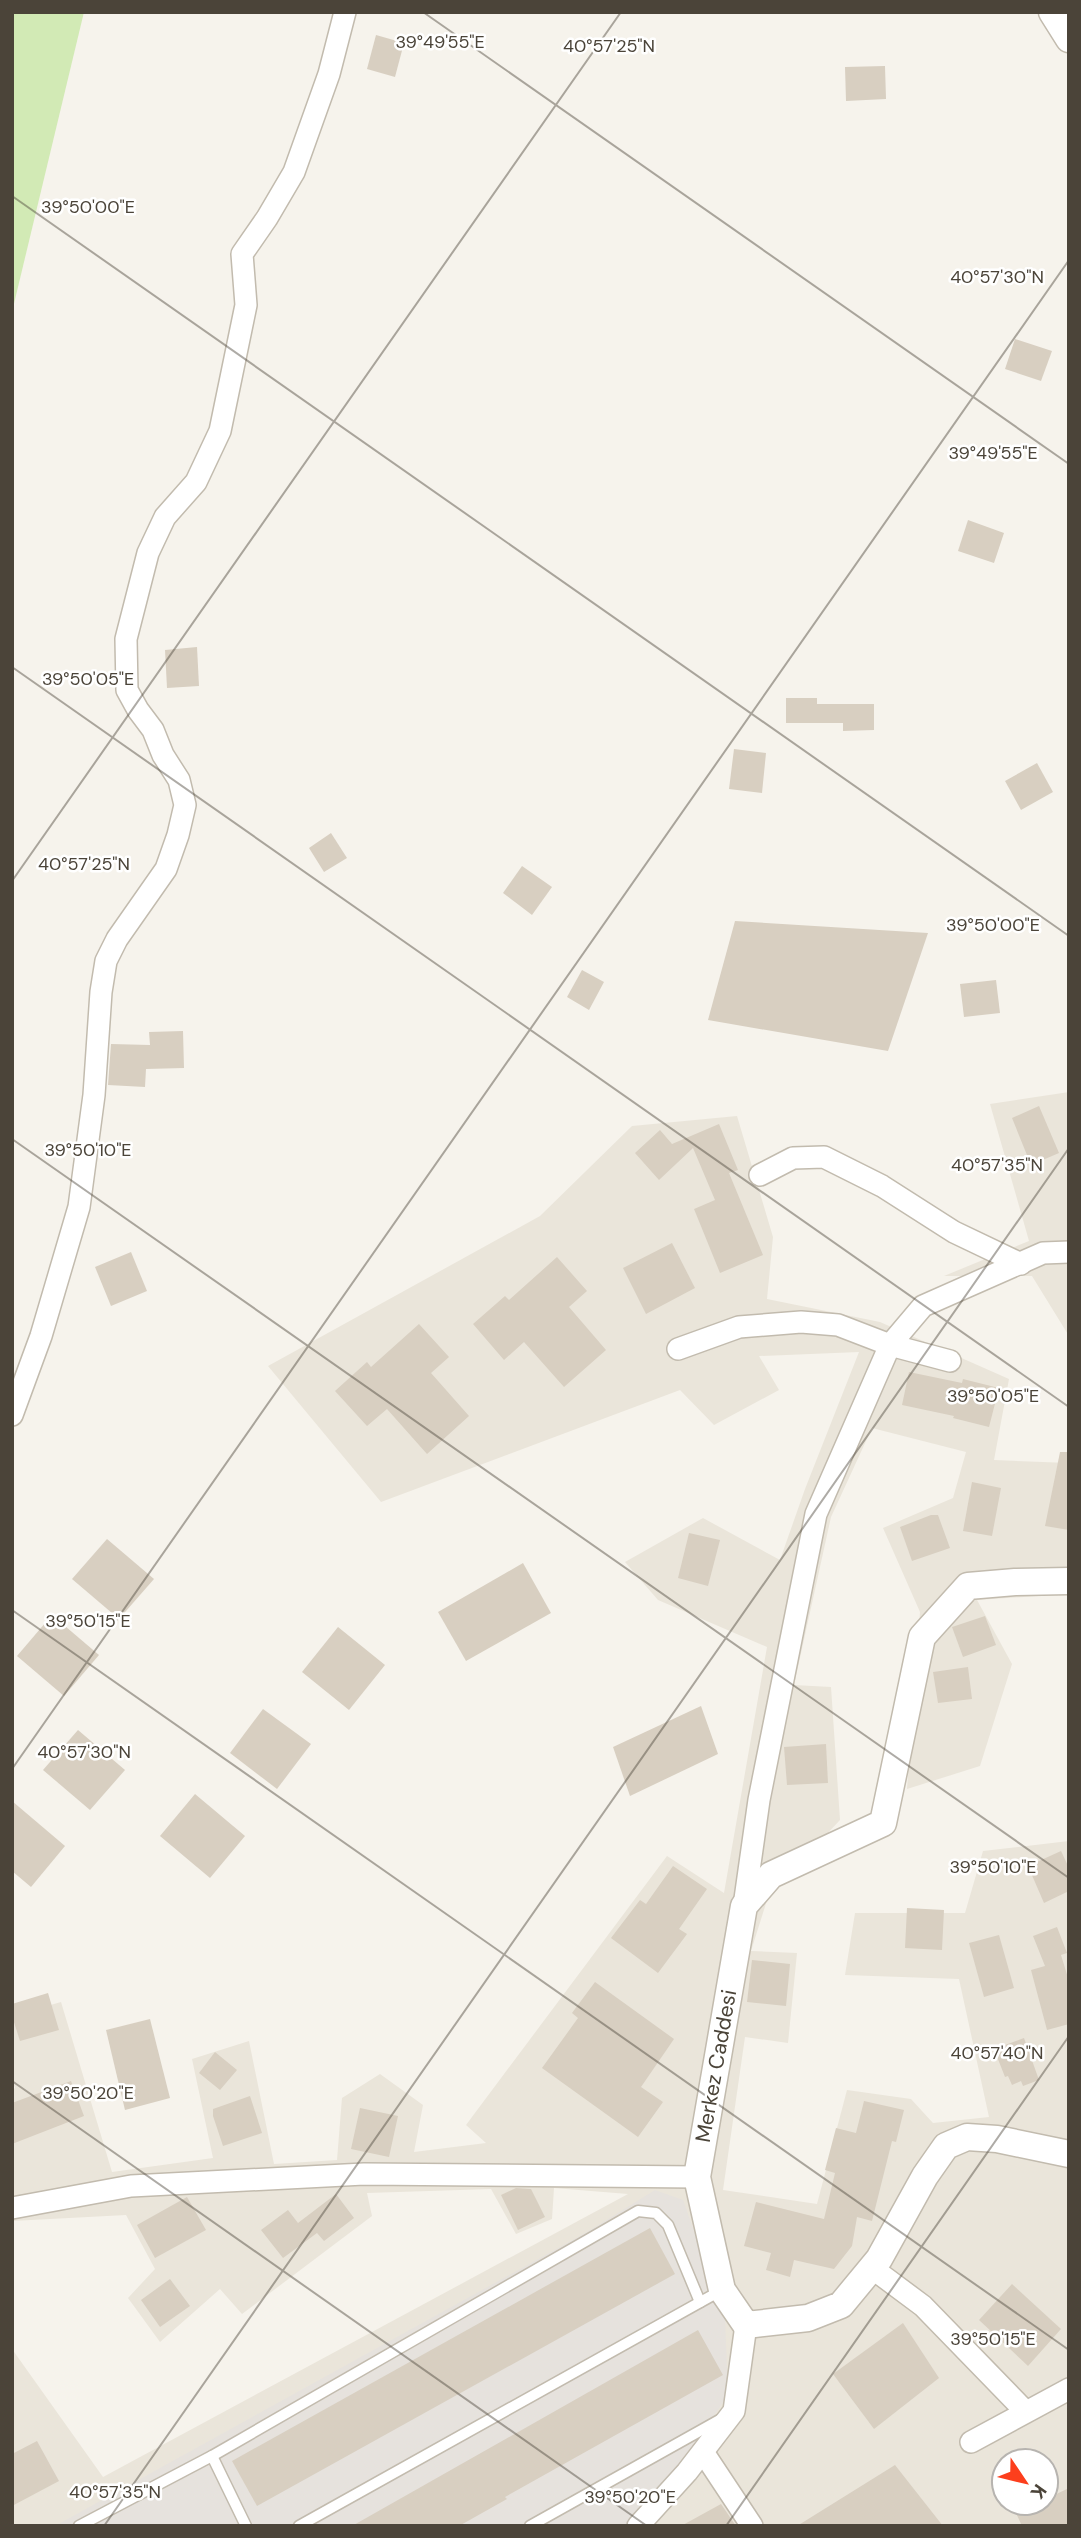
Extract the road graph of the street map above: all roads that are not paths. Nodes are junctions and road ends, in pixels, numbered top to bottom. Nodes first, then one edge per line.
1 (345, 12) edge
2 (1052, 12) edge
3 (1069, 39) edge
4 (760, 1175) dead end
5 (1069, 1252) edge
6 (1021, 1264) junction
7 (891, 1345) junction
8 (678, 1349) dead end
9 (950, 1361) dead end
10 (12, 1415) edge
11 (1069, 1581) edge
12 (744, 1906) junction
13 (1069, 2154) edge
14 (697, 2177) junction
15 (12, 2207) edge
16 (872, 2268) junction
17 (711, 2296) junction
18 (746, 2325) junction
19 (1069, 2389) edge
20 (1025, 2411) junction
21 (734, 2412) junction
22 (971, 2441) dead end
23 (703, 2452) junction
24 (212, 2456) junction
25 (79, 2526) edge
26 (246, 2526) edge
27 (299, 2526) edge
28 (530, 2526) edge
29 (638, 2526) edge
30 (752, 2526) edge

1 - 10 street
2 - 3 street
4 - 6 street
5 - 6 street
6 - 7 street
7 - 8 street
7 - 9 street
7 - 12 street
11 - 12 street
12 - 14 street, Merkez Caddesi
13 - 16 street
14 - 15 street
14 - 17 street, Merkez Caddesi
16 - 18 street
16 - 20 street
17 - 18 street, Merkez Caddesi
17 - 24 lane
17 - 27 lane
18 - 21 street
19 - 20 street
20 - 22 street
21 - 23 street
21 - 28 lane
23 - 29 street
23 - 30 street
24 - 25 lane
24 - 26 lane

